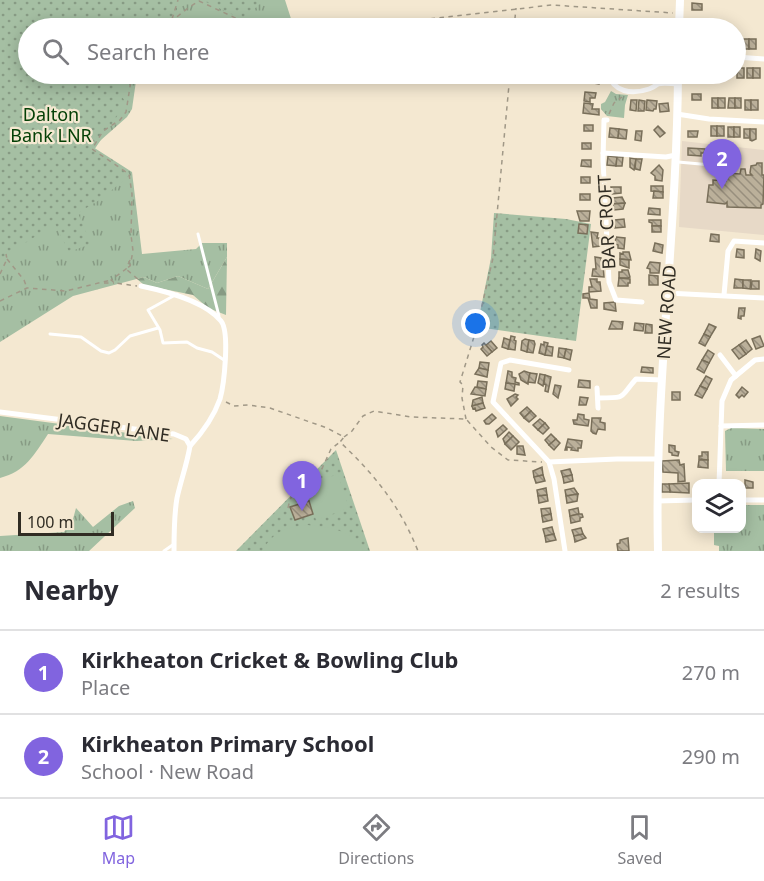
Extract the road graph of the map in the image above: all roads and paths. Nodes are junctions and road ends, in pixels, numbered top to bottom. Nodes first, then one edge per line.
1 (178, 0) edge
2 (680, 0) edge
3 (516, 8) junction
4 (680, 13) junction
5 (172, 18) edge
6 (176, 18) edge
7 (236, 18) edge
8 (433, 18) edge
9 (515, 18) edge
10 (680, 18) edge
11 (746, 58) edge
12 (764, 59) edge
13 (130, 84) edge
14 (509, 84) edge
15 (612, 84) edge
16 (678, 84) joint
17 (626, 91) junction
18 (677, 114) junction
19 (607, 120) joint
20 (764, 122) edge
21 (603, 153) junction
22 (676, 158) junction
23 (734, 167) dead end
24 (198, 234) dead end
25 (764, 243) edge
26 (6, 254) dead end
27 (8, 259) junction
28 (130, 260) dead end
29 (126, 269) junction
30 (0, 274) edge
31 (111, 280) junction
32 (101, 283) junction
33 (115, 283) junction
34 (144, 287) junction
35 (27, 288) junction
36 (667, 293) junction
37 (177, 294) junction
38 (724, 295) junction
39 (764, 298) edge
40 (0, 301) edge
41 (642, 302) dead end
42 (220, 320) junction
43 (158, 328) junction
44 (50, 334) dead end
45 (720, 355) dead end
46 (764, 359) edge
47 (224, 360) junction
48 (561, 369) junction
49 (569, 370) dead end
50 (736, 376) junction
51 (560, 377) dead end
52 (662, 380) junction
53 (597, 388) dead end
54 (599, 398) junction
55 (219, 400) junction
56 (598, 408) dead end
57 (0, 412) edge
58 (466, 419) junction
59 (720, 426) junction
60 (764, 426) edge
61 (344, 437) junction
62 (340, 441) junction
63 (190, 446) junction
64 (657, 459) junction
65 (549, 462) junction
66 (719, 479) edge
67 (692, 500) edge
68 (746, 500) edge
69 (764, 500) edge
70 (657, 501) junction
71 (288, 508) dead end
72 (174, 544) junction
73 (164, 551) edge
74 (174, 551) edge
75 (418, 551) edge
76 (565, 551) edge
77 (658, 551) edge

1 - 5 path
2 - 4 street
3 - 4 path
3 - 8 path
3 - 9 path
4 - 10 street
6 - 7 path
11 - 12 street
13 - 29 path
14 - 58 path
15 - 17 street
16 - 17 street
16 - 18 street, NEW ROAD
17 - 19 path
18 - 20 street
18 - 22 street, NEW ROAD
19 - 21 street, BAR CROFT
21 - 22 street
21 - 41 street, BAR CROFT
22 - 23 lane
22 - 36 street, NEW ROAD
24 - 42 lane
25 - 38 street
26 - 27 path
27 - 30 path
27 - 35 path
28 - 29 path
29 - 31 path
29 - 34 path
31 - 32 path
31 - 33 path
32 - 33 path
32 - 35 path
33 - 34 path
34 - 37 street
35 - 40 path
36 - 38 street
36 - 52 street, NEW ROAD
37 - 42 street
37 - 43 lane
38 - 39 street
42 - 47 street
43 - 44 lane
43 - 47 lane
45 - 50 street
46 - 50 street
47 - 55 street
48 - 49 street
48 - 51 street
48 - 65 street
50 - 59 street
52 - 54 street
52 - 64 street, NEW ROAD
53 - 54 street
54 - 56 street
55 - 61 path
55 - 63 street
57 - 63 street, JAGGER LANE
58 - 61 path
58 - 65 path
59 - 60 street
59 - 66 street
61 - 62 path
62 - 71 path
62 - 75 path
63 - 72 street, JAGGER LANE
64 - 65 street
64 - 70 street, NEW ROAD
65 - 76 street
67 - 70 street
68 - 69 street
70 - 77 street, NEW ROAD
72 - 73 lane
72 - 74 street, JAGGER LANE

